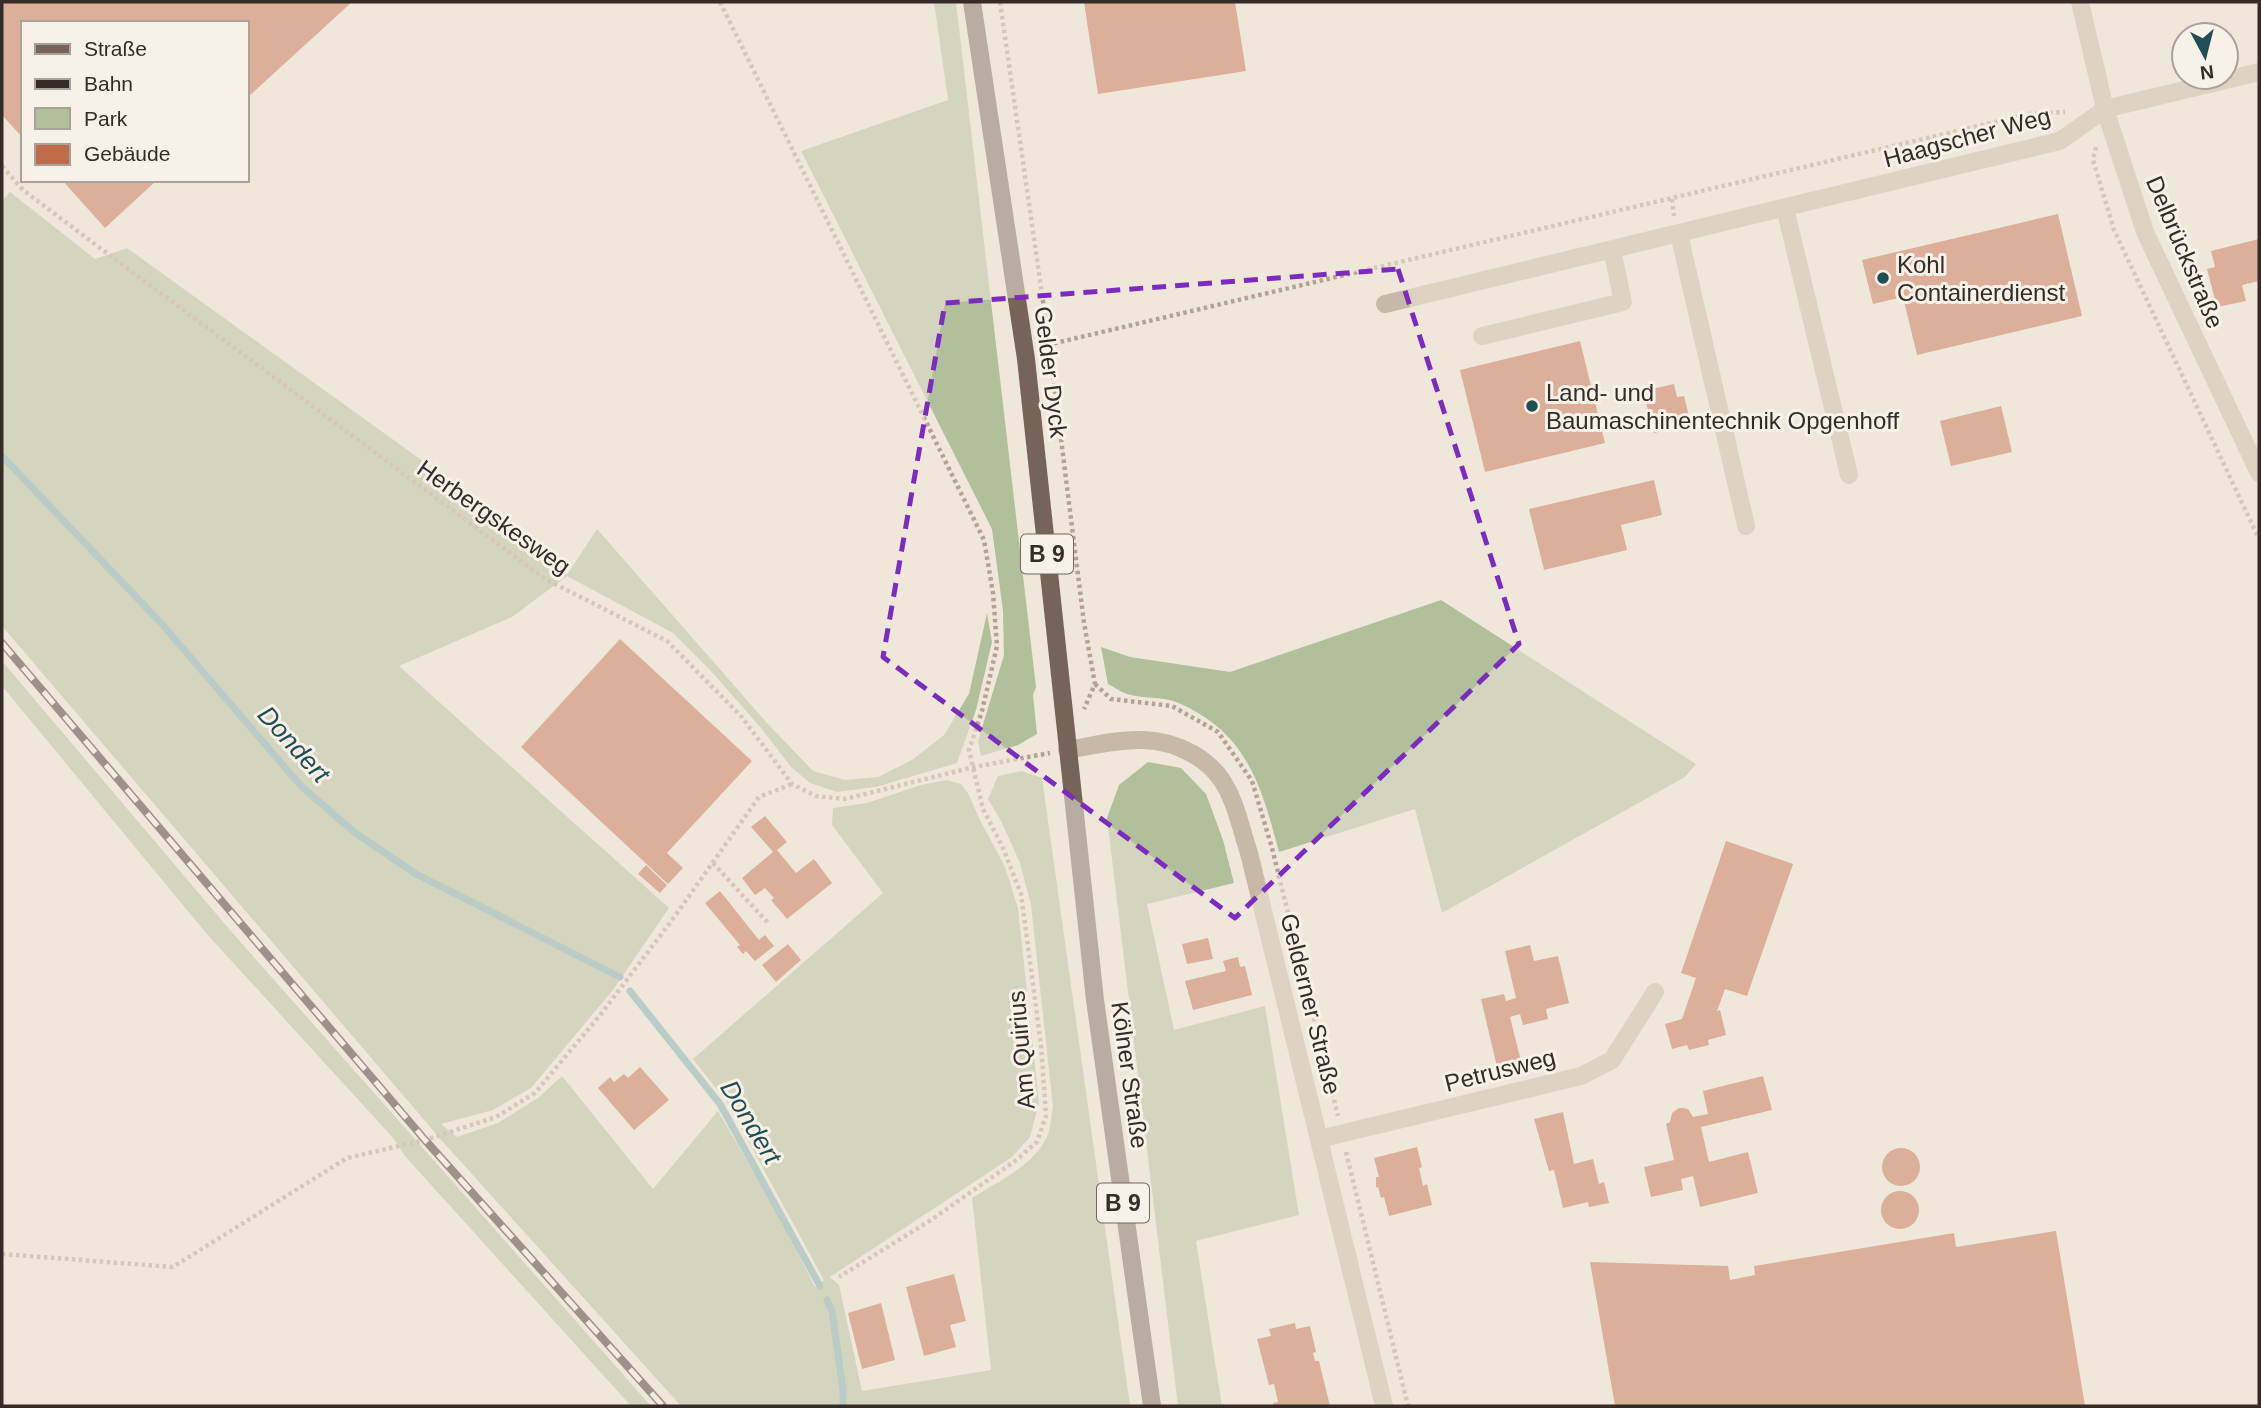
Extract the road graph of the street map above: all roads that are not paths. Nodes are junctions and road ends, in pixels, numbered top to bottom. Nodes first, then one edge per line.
1 (972, 2) edge
2 (2080, 2) edge
3 (2259, 72) edge
4 (2105, 109) junction
5 (1785, 208) junction
6 (1679, 234) junction
7 (1612, 250) junction
8 (1385, 304) dead end
9 (1482, 336) dead end
10 (2259, 473) edge
11 (1849, 475) dead end
12 (1746, 526) dead end
13 (1067, 750) junction
14 (1655, 992) dead end
15 (1319, 1139) junction
16 (1152, 1406) edge
17 (1384, 1406) edge

1 - 13 main road, Gelder Dyck / B 9
2 - 4 street, Delbrückstraße
3 - 4 street, Haagscher Weg
4 - 5 street, Haagscher Weg
4 - 10 street, Delbrückstraße
5 - 6 street, Haagscher Weg
5 - 11 street
6 - 7 street, Haagscher Weg
6 - 12 street
7 - 8 street, Haagscher Weg
7 - 9 street
13 - 15 street, Gelderner Straße
13 - 16 main road, Kölner Straße / B 9
14 - 15 street, Petrusweg
15 - 17 street, Gelderner Straße

